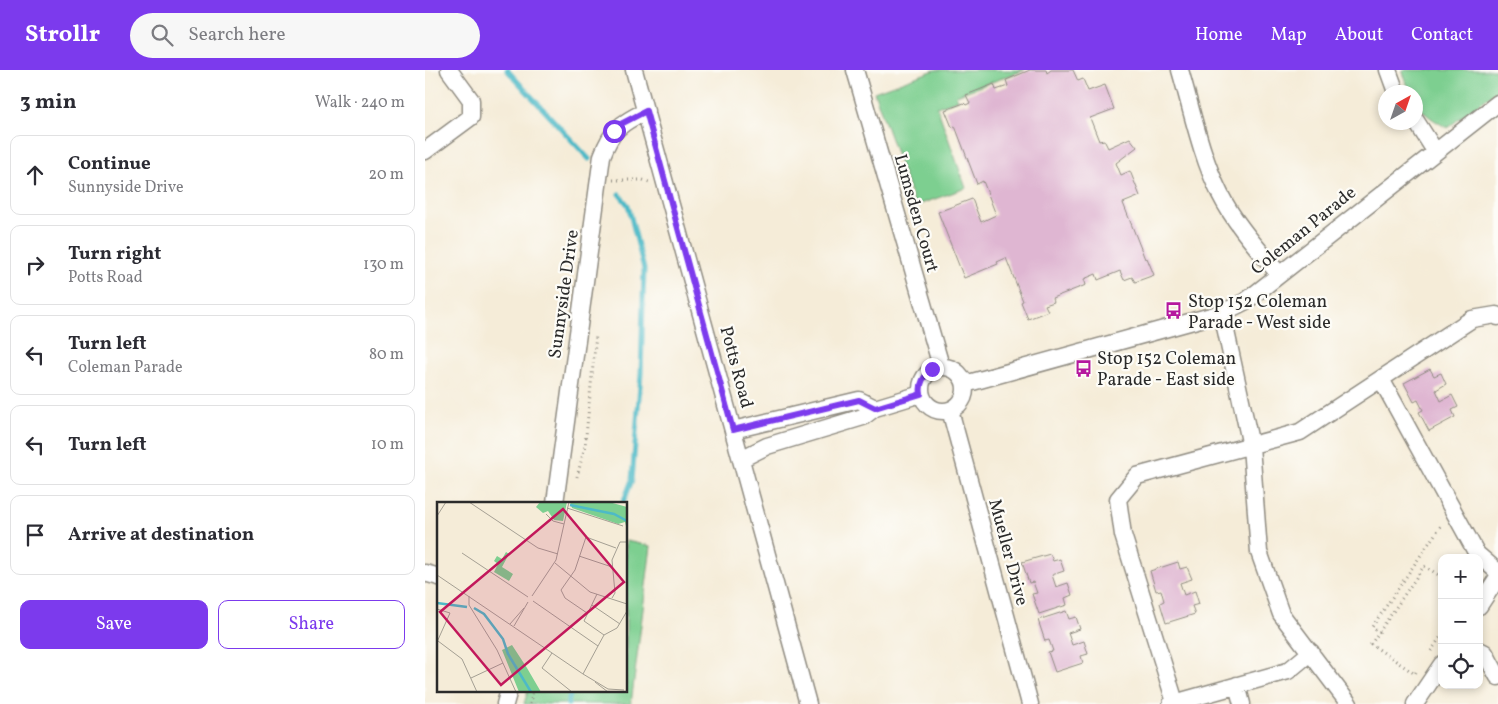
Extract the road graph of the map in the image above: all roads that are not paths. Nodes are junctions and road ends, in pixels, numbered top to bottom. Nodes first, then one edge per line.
1 (449, 70) edge
2 (634, 70) edge
3 (855, 70) edge
4 (1180, 70) edge
5 (1388, 70) edge
6 (1393, 85) edge
7 (1498, 103) edge
8 (646, 111) junction
9 (1421, 130) edge
10 (425, 151) edge
11 (1435, 151) junction
12 (1279, 274) junction
13 (1222, 313) junction
14 (1498, 317) edge
15 (941, 366) junction
16 (1381, 379) junction
17 (965, 384) junction
18 (921, 394) junction
19 (875, 408) junction
20 (949, 410) junction
21 (733, 430) junction
22 (1251, 446) junction
23 (741, 458) junction
24 (555, 502) edge
25 (1498, 572) edge
26 (1498, 578) edge
27 (1483, 600) edge
28 (1311, 652) junction
29 (1483, 652) edge
30 (1438, 670) edge
31 (1498, 677) edge
32 (1237, 685) junction
33 (1173, 703) edge
34 (808, 704) edge
35 (1030, 704) edge
36 (1242, 704) edge
37 (1349, 704) edge
38 (1415, 704) edge

1 - 10 street
2 - 8 street, Potts Road
3 - 15 street, Lumsden Court
4 - 12 street
5 - 6 street
7 - 11 street, Coleman Parade
8 - 21 street, Potts Road
8 - 24 street, Sunnyside Drive
9 - 11 street
11 - 12 street, Coleman Parade
12 - 13 street, Coleman Parade
13 - 17 street, Coleman Parade
13 - 22 street
14 - 16 street
15 - 17 street
15 - 18 street
16 - 22 street
16 - 25 street
17 - 20 street
18 - 19 street
18 - 20 street
19 - 21 street
19 - 23 street
20 - 35 street, Mueller Drive
21 - 23 street, Potts Road
22 - 28 street
22 - 33 street
23 - 34 street, Potts Road
26 - 27 street
28 - 32 street
28 - 37 street
29 - 31 street
30 - 38 street
32 - 33 street
32 - 36 street

